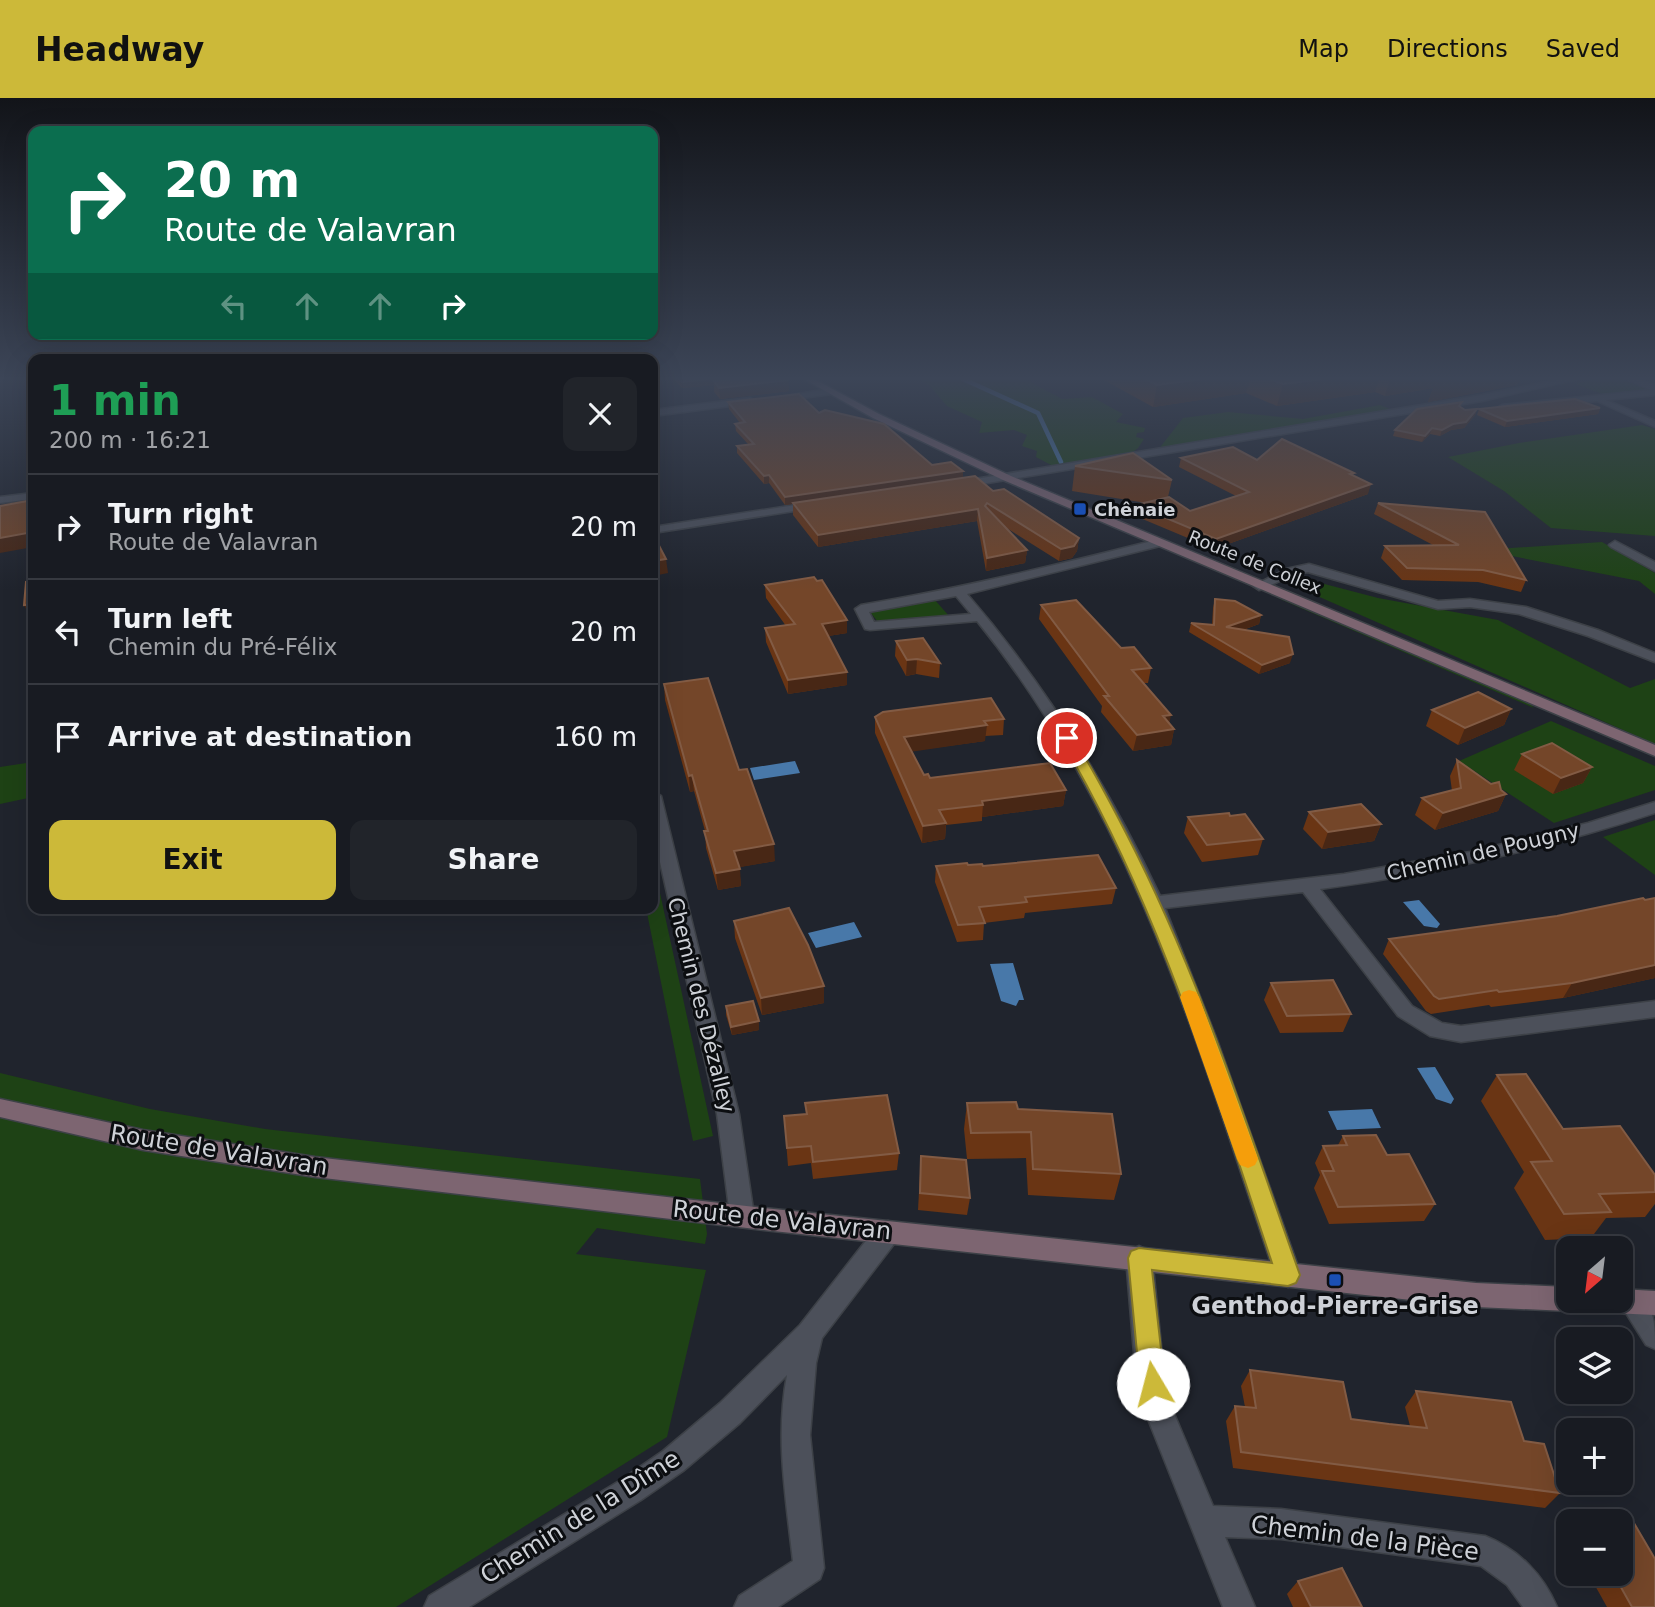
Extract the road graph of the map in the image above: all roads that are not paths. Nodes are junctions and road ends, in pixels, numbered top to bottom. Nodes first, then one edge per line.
1 (947, 449) edge
2 (1177, 449) edge
3 (1006, 478) junction
4 (943, 487) edge
5 (28, 497) edge
6 (0, 500) edge
7 (833, 502) edge
8 (658, 529) edge
9 (1160, 543) junction
10 (1615, 545) dead end
11 (1655, 568) edge
12 (1259, 586) junction
13 (960, 592) junction
14 (981, 617) junction
15 (1655, 658) edge
16 (1655, 751) edge
17 (1655, 807) edge
18 (658, 817) edge
19 (1308, 886) junction
20 (1154, 903) junction
21 (1655, 1009) edge
22 (0, 1108) edge
23 (741, 1216) junction
24 (888, 1232) junction
25 (1139, 1258) junction
26 (1288, 1275) junction
27 (1556, 1298) edge
28 (1643, 1303) edge
29 (809, 1334) junction
30 (1655, 1336) edge
31 (1205, 1521) junction
32 (440, 1606) edge
33 (750, 1607) edge
34 (1239, 1607) edge
35 (1541, 1607) edge

1 - 3 street, Route de Collex
2 - 3 street
3 - 4 street
3 - 9 street, Route de Collex
5 - 6 street
7 - 8 street
9 - 12 street, Route de Collex
9 - 13 street
10 - 11 street
12 - 15 street
12 - 16 street, Route de Collex
13 - 14 street
13 - 14 street
14 - 20 street
17 - 19 street, Chemin de Pougny
18 - 23 street, Chemin des Dézalley
19 - 20 street, Chemin de Pougny
19 - 21 street
20 - 26 street
22 - 23 street, Route de Valavran
23 - 24 street, Route de Valavran
24 - 25 street, Route de Valavran
24 - 29 street, Chemin de la Dîme
25 - 26 street, Route de Valavran
25 - 31 street
26 - 27 street, Route de Valavran
28 - 30 street
29 - 32 street, Chemin de la Dîme
29 - 33 street, Chemin de la Dîme
31 - 34 street
31 - 35 street, Chemin de la Pièce

